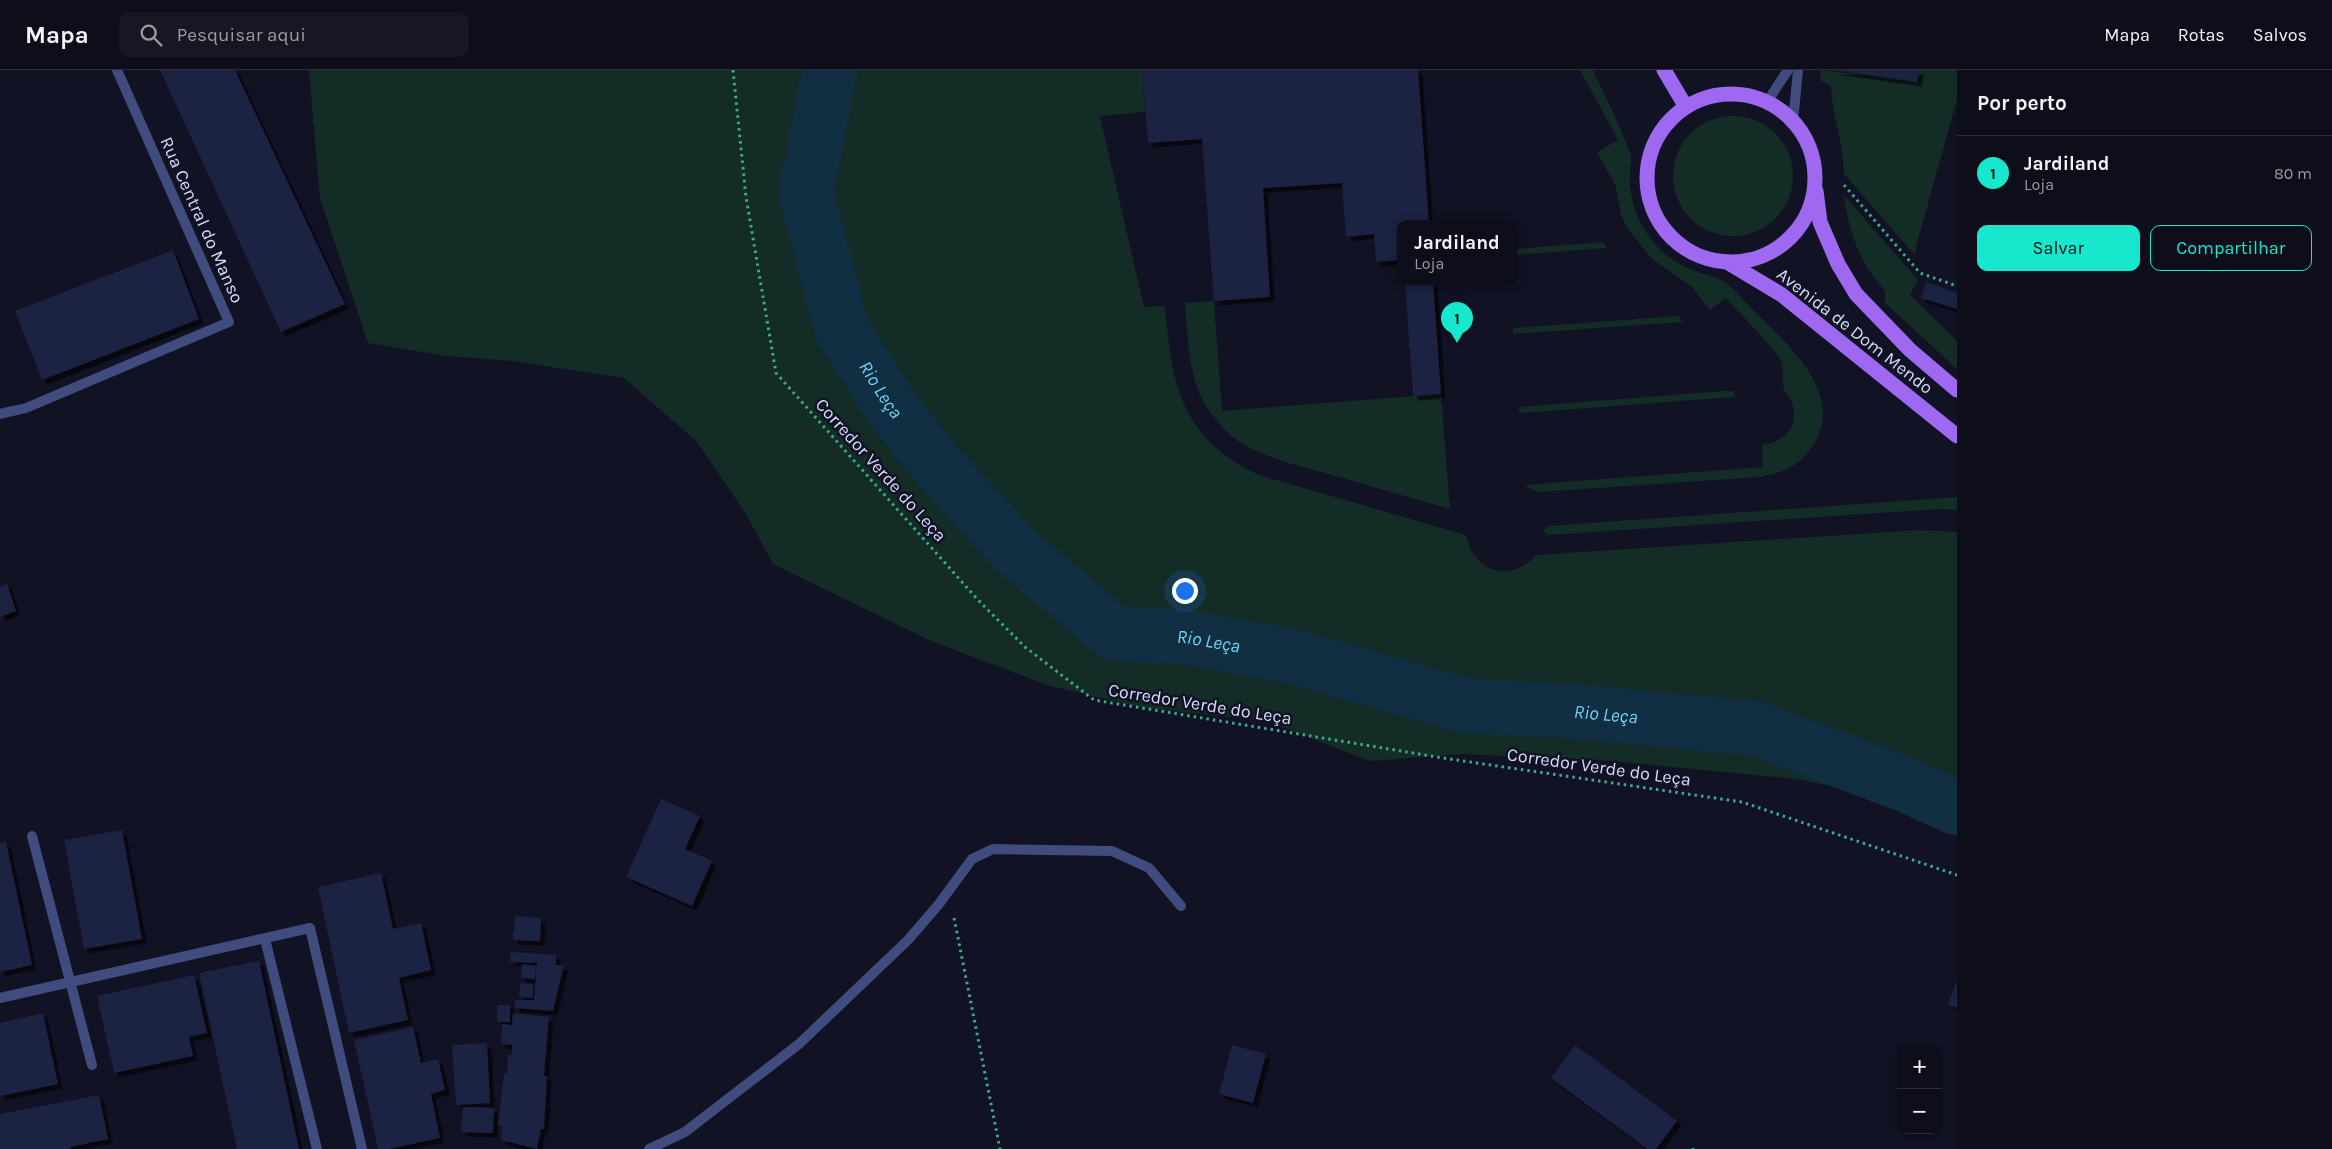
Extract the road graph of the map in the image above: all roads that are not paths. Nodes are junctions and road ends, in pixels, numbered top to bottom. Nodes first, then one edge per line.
1 (117, 70) edge
2 (1664, 70) edge
3 (1788, 70) edge
4 (1798, 70) edge
5 (1766, 102) junction
6 (1686, 107) junction
7 (1793, 122) junction
8 (1815, 182) junction
9 (1727, 262) junction
10 (1957, 390) edge
11 (0, 414) edge
12 (1957, 436) edge
13 (32, 836) dead end
14 (1182, 906) dead end
15 (265, 938) junction
16 (72, 982) junction
17 (0, 998) edge
18 (92, 1065) dead end
19 (317, 1149) edge
20 (362, 1149) edge
21 (649, 1149) edge

1 - 11 street, Rua Central do Manso
2 - 6 main road
3 - 5 street
4 - 7 street
5 - 6 main road
5 - 7 main road
6 - 9 main road
7 - 8 main road
8 - 9 main road
8 - 10 main road, Avenida de Dom Mendo
9 - 12 main road, Avenida de Dom Mendo
13 - 16 street
14 - 21 street
15 - 16 street
15 - 19 street
15 - 20 street
16 - 17 street
16 - 18 street

